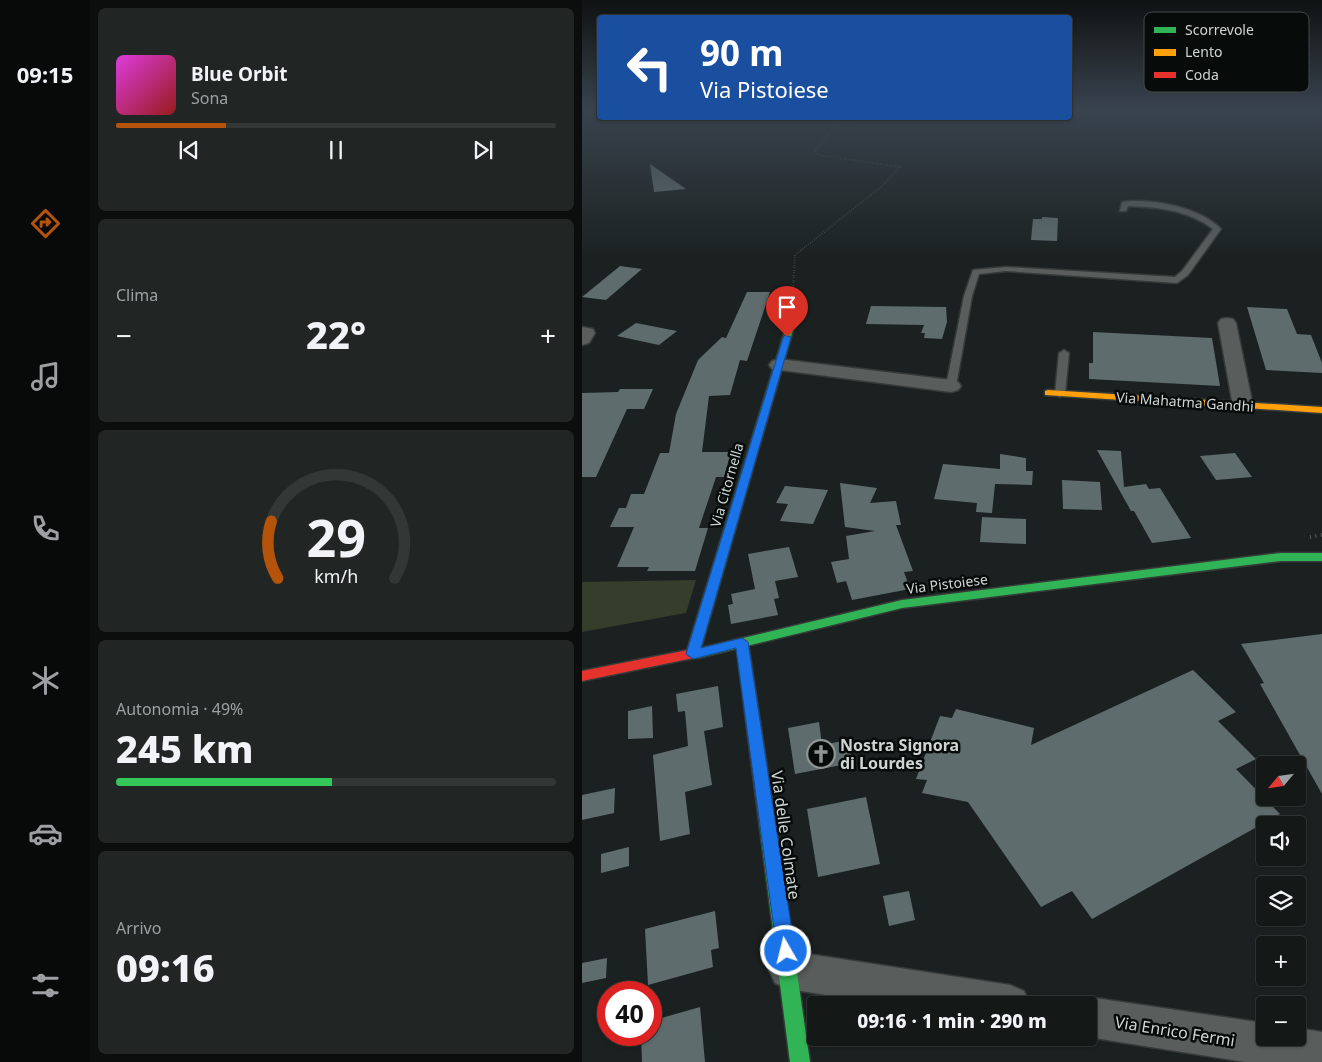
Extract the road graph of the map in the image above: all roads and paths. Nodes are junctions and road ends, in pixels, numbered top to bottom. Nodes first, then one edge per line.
1 (859, 160) edge
2 (1123, 209) dead end
3 (791, 323) joint
4 (1227, 323) dead end
5 (582, 333) edge
6 (582, 339) edge
7 (1064, 353) dead end
8 (778, 365) junction
9 (951, 386) joint
10 (1048, 394) dead end
11 (1060, 394) junction
12 (1243, 406) junction
13 (1322, 410) edge
14 (1322, 557) edge
15 (742, 642) junction
16 (693, 654) junction
17 (582, 676) edge
18 (789, 970) junction
19 (953, 996) edge
20 (1097, 1018) edge
21 (1322, 1053) edge
22 (800, 1062) edge

1 - 3 path
2 - 9 lane
3 - 8 street, Via Citornella
4 - 12 street
5 - 6 street
7 - 11 lane
8 - 9 street
8 - 16 street, Via Citornella
10 - 11 street, Via Mahatma Gandhi
11 - 12 street, Via Mahatma Gandhi
12 - 13 street, Via Mahatma Gandhi
14 - 15 street, Via Pistoiese
15 - 16 street, Via Pistoiese
15 - 18 street, Via delle Colmate
16 - 17 street, Via Pistoiese
18 - 19 street
18 - 22 street, Via delle Colmate
20 - 21 street, Via Enrico Fermi

